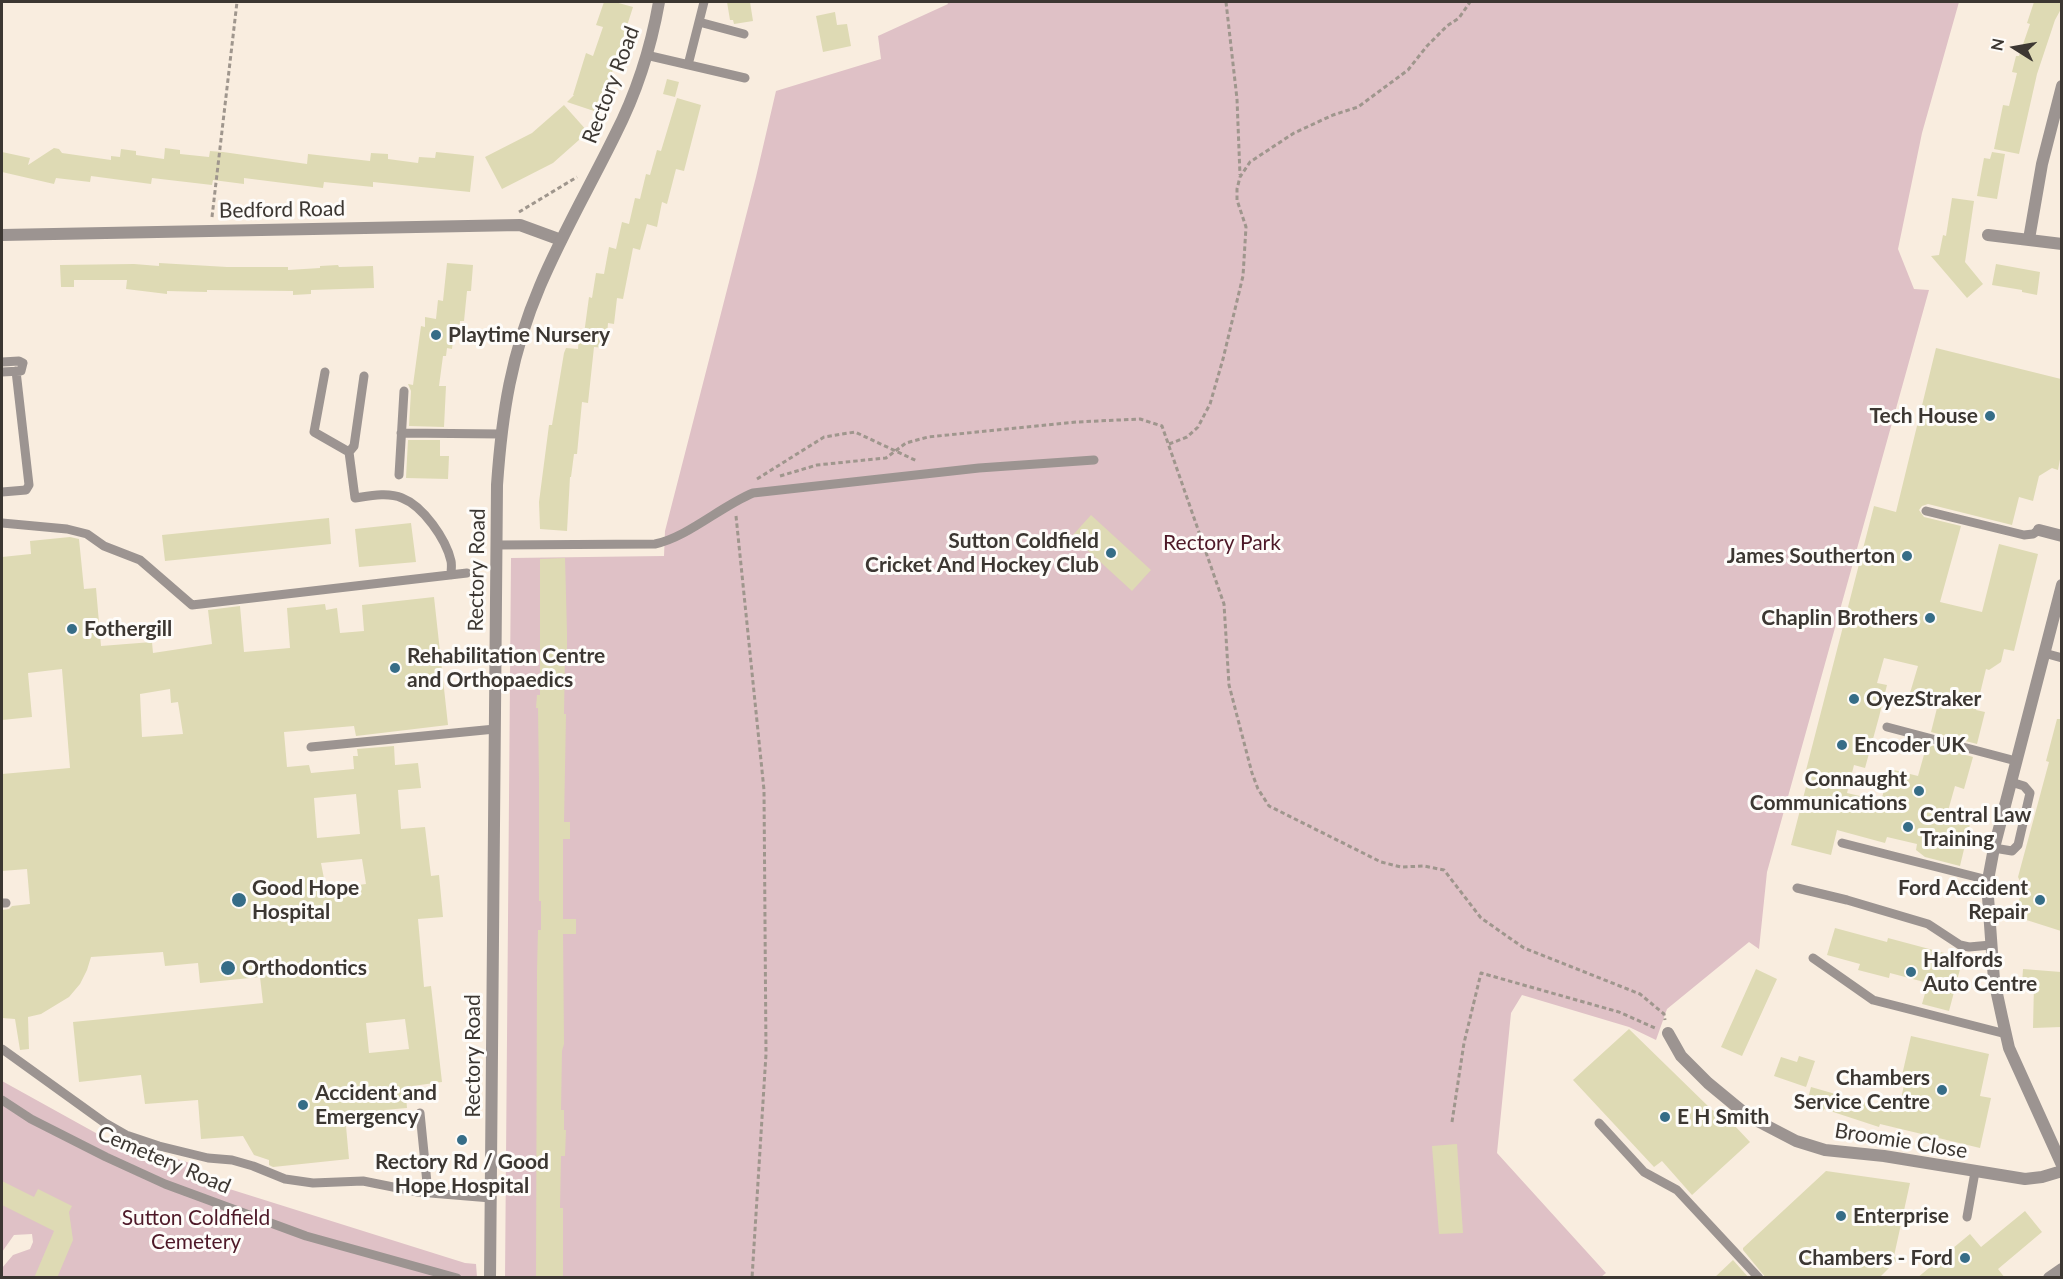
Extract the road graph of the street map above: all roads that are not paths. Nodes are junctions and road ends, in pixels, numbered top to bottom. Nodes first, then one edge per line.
1 (659, 2) edge
2 (704, 2) edge
3 (699, 22) junction
4 (744, 34) dead end
5 (646, 55) junction
6 (688, 64) junction
7 (745, 78) dead end
8 (2061, 86) edge
9 (2, 235) edge
10 (1988, 235) dead end
11 (2029, 239) junction
12 (561, 240) junction
13 (2061, 244) edge
14 (2, 362) edge
15 (16, 371) junction
16 (2, 372) edge
17 (325, 372) dead end
18 (364, 376) dead end
19 (404, 391) dead end
20 (401, 433) junction
21 (501, 434) junction
22 (349, 452) junction
23 (1094, 460) dead end
24 (399, 475) dead end
25 (2, 492) edge
26 (1926, 511) dead end
27 (2, 524) edge
28 (2039, 530) joint
29 (2061, 536) edge
30 (497, 545) junction
31 (467, 573) dead end
32 (451, 575) junction
33 (2061, 585) edge
34 (2044, 653) junction
35 (2061, 658) edge
36 (1887, 727) dead end
37 (495, 729) junction
38 (311, 747) dead end
39 (2016, 761) junction
40 (2011, 782) junction
41 (1842, 843) dead end
42 (1994, 848) junction
43 (1988, 880) junction
44 (1797, 888) dead end
45 (1991, 945) junction
46 (1813, 958) dead end
47 (1668, 1033) road end
48 (2006, 1034) junction
49 (2, 1049) edge
50 (2, 1100) edge
51 (420, 1113) dead end
52 (1599, 1124) dead end
53 (2061, 1165) edge
54 (2061, 1171) edge
55 (1975, 1172) junction
56 (428, 1193) junction
57 (491, 1198) junction
58 (1967, 1217) dead end
59 (2061, 1269) edge
60 (457, 1278) edge
61 (490, 1278) edge
62 (1759, 1278) edge
63 (2049, 1278) edge

1 - 5 street, Rectory Road
2 - 3 lane
3 - 4 lane
3 - 6 lane
5 - 6 lane
5 - 12 street, Rectory Road
6 - 7 lane
8 - 11 street
9 - 12 street, Bedford Road
10 - 11 street
11 - 13 street
12 - 21 street, Rectory Road
14 - 15 lane
15 - 16 lane
15 - 25 lane
17 - 22 lane
18 - 22 lane
19 - 20 lane
20 - 21 lane
20 - 24 lane
21 - 30 street, Rectory Road
22 - 32 lane
23 - 30 lane
26 - 28 lane
27 - 32 lane
28 - 29 street
30 - 37 street, Rectory Road
31 - 32 lane
33 - 34 street
34 - 35 lane
34 - 39 street
36 - 39 lane
37 - 38 lane
37 - 57 street, Rectory Road
39 - 40 street
40 - 42 street
40 - 42 lane
41 - 43 lane
42 - 43 street
43 - 45 street
44 - 45 lane
45 - 48 street
46 - 48 lane
47 - 55 street, Broomie Close
48 - 53 street
49 - 56 lane
50 - 60 lane, Cemetery Road
51 - 56 lane
52 - 62 lane
54 - 55 street, Broomie Close
55 - 58 lane
56 - 57 lane
57 - 61 street, Rectory Road
59 - 63 street

